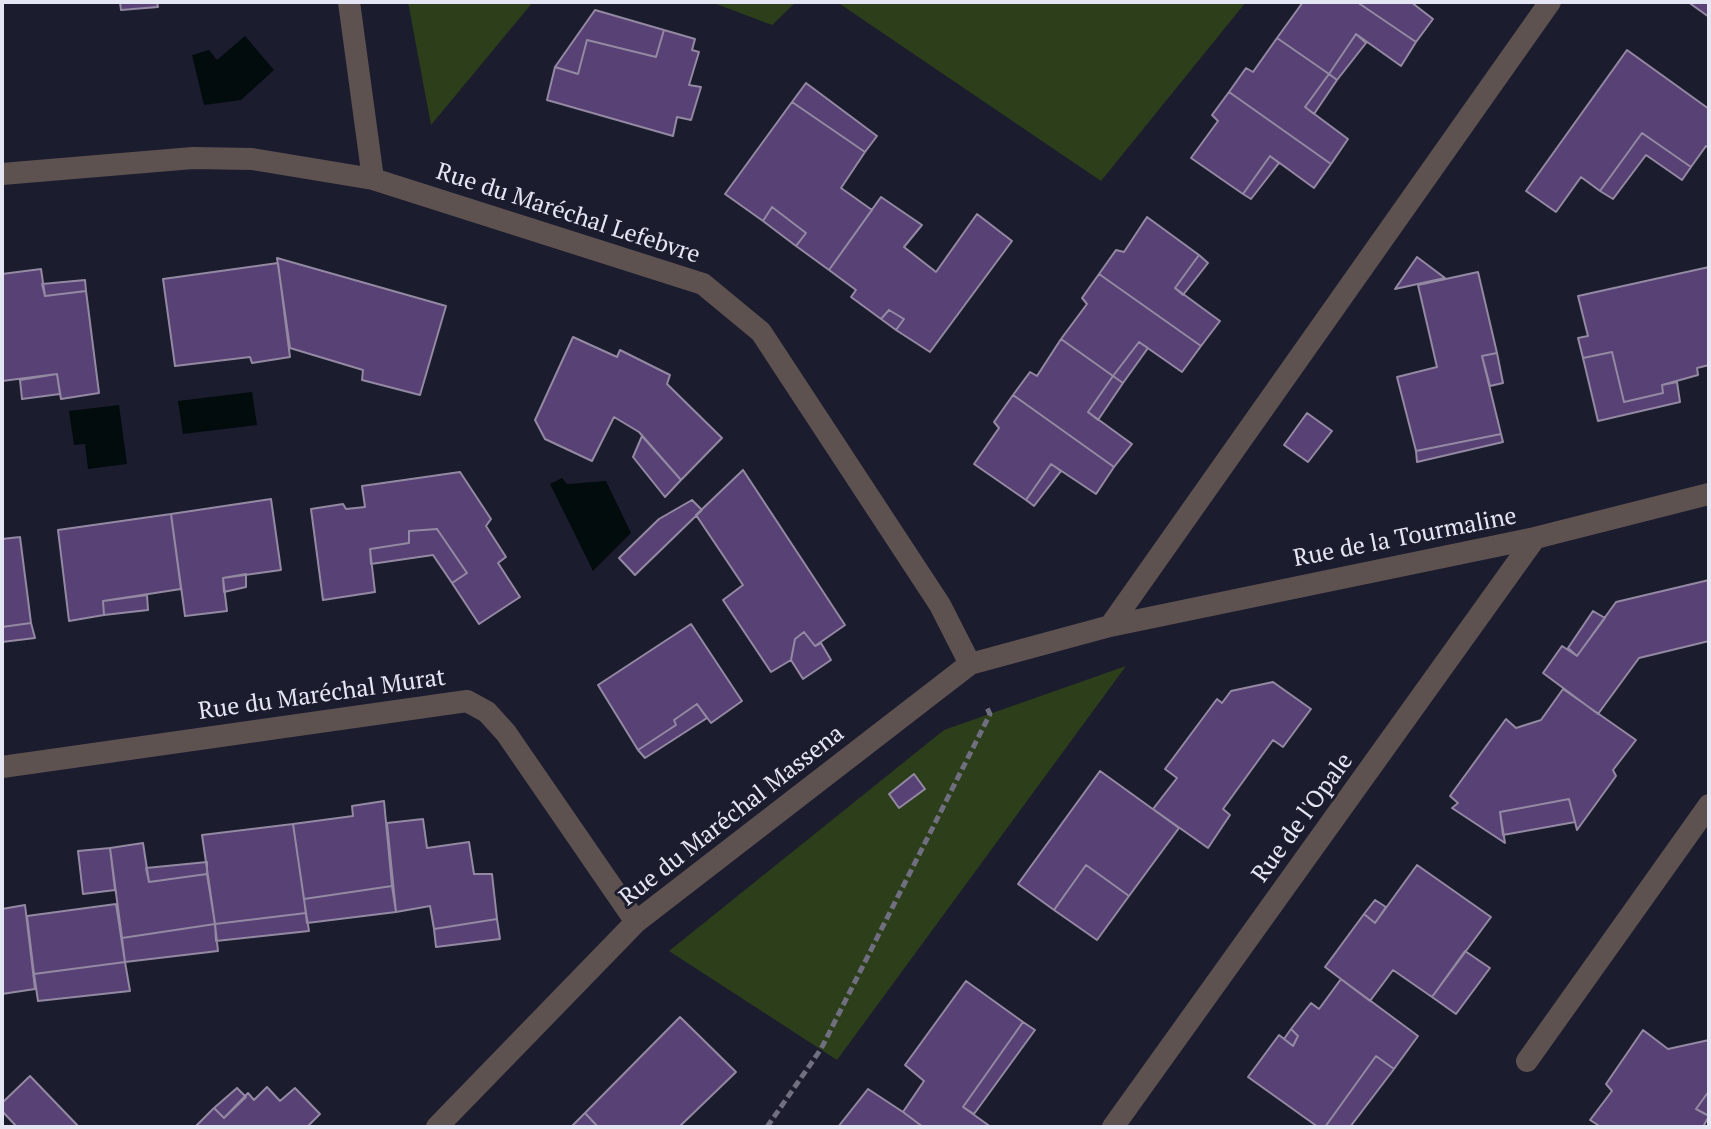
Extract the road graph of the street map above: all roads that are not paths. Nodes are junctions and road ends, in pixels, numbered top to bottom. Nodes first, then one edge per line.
1 (349, 2) edge
2 (1550, 2) edge
3 (2, 174) edge
4 (373, 179) junction
5 (1709, 494) edge
6 (1535, 538) junction
7 (1110, 626) junction
8 (970, 664) junction
9 (2, 767) edge
10 (1709, 805) edge
11 (636, 922) junction
12 (1527, 1061) dead end
13 (437, 1127) edge
14 (1113, 1127) edge

1 - 4 street
2 - 7 street
3 - 4 street, Rue du Maréchal Lefebvre
4 - 8 street, Rue du Maréchal Lefebvre
5 - 6 street, Rue de la Tourmaline
6 - 7 street, Rue de la Tourmaline
6 - 14 street, Rue de l'Opale
7 - 8 street, Rue du Maréchal Massena
8 - 11 street, Rue du Maréchal Massena
9 - 11 street, Rue du Maréchal Murat
10 - 12 street
11 - 13 street, Rue du Maréchal Massena

